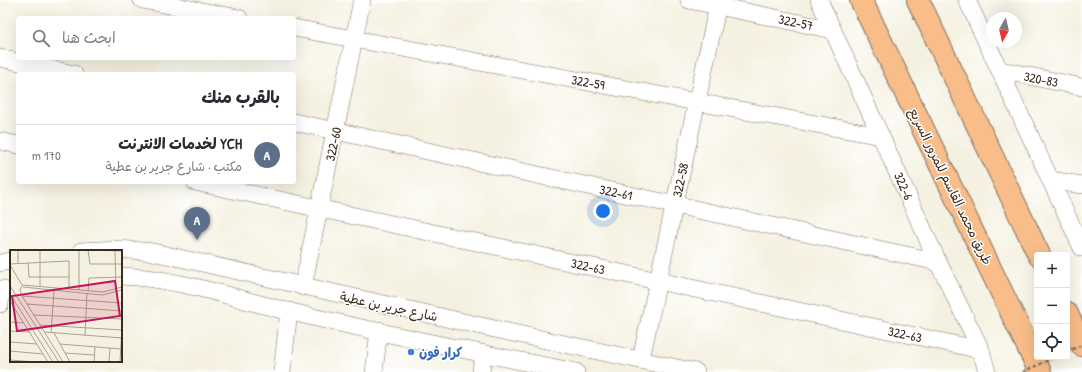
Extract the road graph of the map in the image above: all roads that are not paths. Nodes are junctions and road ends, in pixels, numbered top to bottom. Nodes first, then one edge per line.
1 (142, 0) edge
2 (362, 0) edge
3 (689, 0) edge
4 (819, 0) edge
5 (861, 0) edge
6 (918, 0) edge
7 (967, 0) edge
8 (718, 3) edge
9 (228, 16) edge
10 (296, 28) edge
11 (833, 30) junction
12 (354, 39) junction
13 (0, 58) edge
14 (1000, 70) junction
15 (65, 72) edge
16 (1082, 87) edge
17 (697, 102) junction
18 (296, 122) edge
19 (335, 131) junction
20 (881, 136) junction
21 (0, 141) edge
22 (16, 145) edge
23 (1050, 180) junction
24 (205, 184) edge
25 (1082, 185) edge
26 (674, 204) junction
27 (319, 208) junction
28 (1082, 248) edge
29 (100, 250) edge
30 (1038, 252) edge
31 (10, 261) edge
32 (191, 261) junction
33 (938, 262) junction
34 (0, 263) edge
35 (122, 276) edge
36 (658, 281) junction
37 (185, 286) junction
38 (303, 287) junction
39 (289, 311) junction
40 (1070, 320) edge
41 (379, 330) junction
42 (1082, 345) edge
43 (583, 348) junction
44 (981, 350) junction
45 (483, 354) junction
46 (641, 359) junction
47 (282, 372) edge
48 (374, 372) edge
49 (481, 372) edge
50 (576, 372) edge
51 (582, 372) edge
52 (696, 372) edge
53 (987, 372) edge
54 (1040, 372) edge

1 - 9 street
2 - 12 street, 322-60
3 - 8 street, 322-57
4 - 11 street, 322-6
5 - 54 highway, طريق محمد القاسم للمرور السريع
6 - 30 highway
7 - 14 street
8 - 11 street, 322-57
8 - 17 street, 322-58
10 - 12 street, 322-59
11 - 20 street, 322-6
12 - 17 street, 322-59
12 - 19 street, 322-60
13 - 15 street
14 - 16 street, 320-83
14 - 23 street
17 - 20 street, 322-59
17 - 26 street, 322-58
18 - 19 street, 322-61
19 - 26 street, 322-61
19 - 27 street, 322-60
20 - 33 street, 322-6
21 - 22 street
23 - 25 street
23 - 28 street
24 - 27 street, 322-63
26 - 33 street, 322-61
26 - 36 street, 322-58
27 - 36 street, 322-63
27 - 38 street, 322-60
29 - 32 street, شارع جرير بن عطية
31 - 34 street
32 - 37 street
32 - 38 street, شارع جرير بن عطية
33 - 44 street, 322-6
35 - 37 street, شارع جرير بن عطية
36 - 44 street, 322-63
36 - 46 street, 322-58
37 - 39 street, شارع جرير بن عطية
38 - 43 street, شارع جرير بن عطية
39 - 41 street, شارع جرير بن عطية
39 - 47 street
40 - 42 highway
41 - 45 street, شارع جرير بن عطية
41 - 48 street
43 - 46 street, شارع جرير بن عطية
43 - 51 street
44 - 53 street, 322-6
45 - 49 street
45 - 50 street, شارع جرير بن عطية
46 - 52 street, شارع جرير بن عطية

